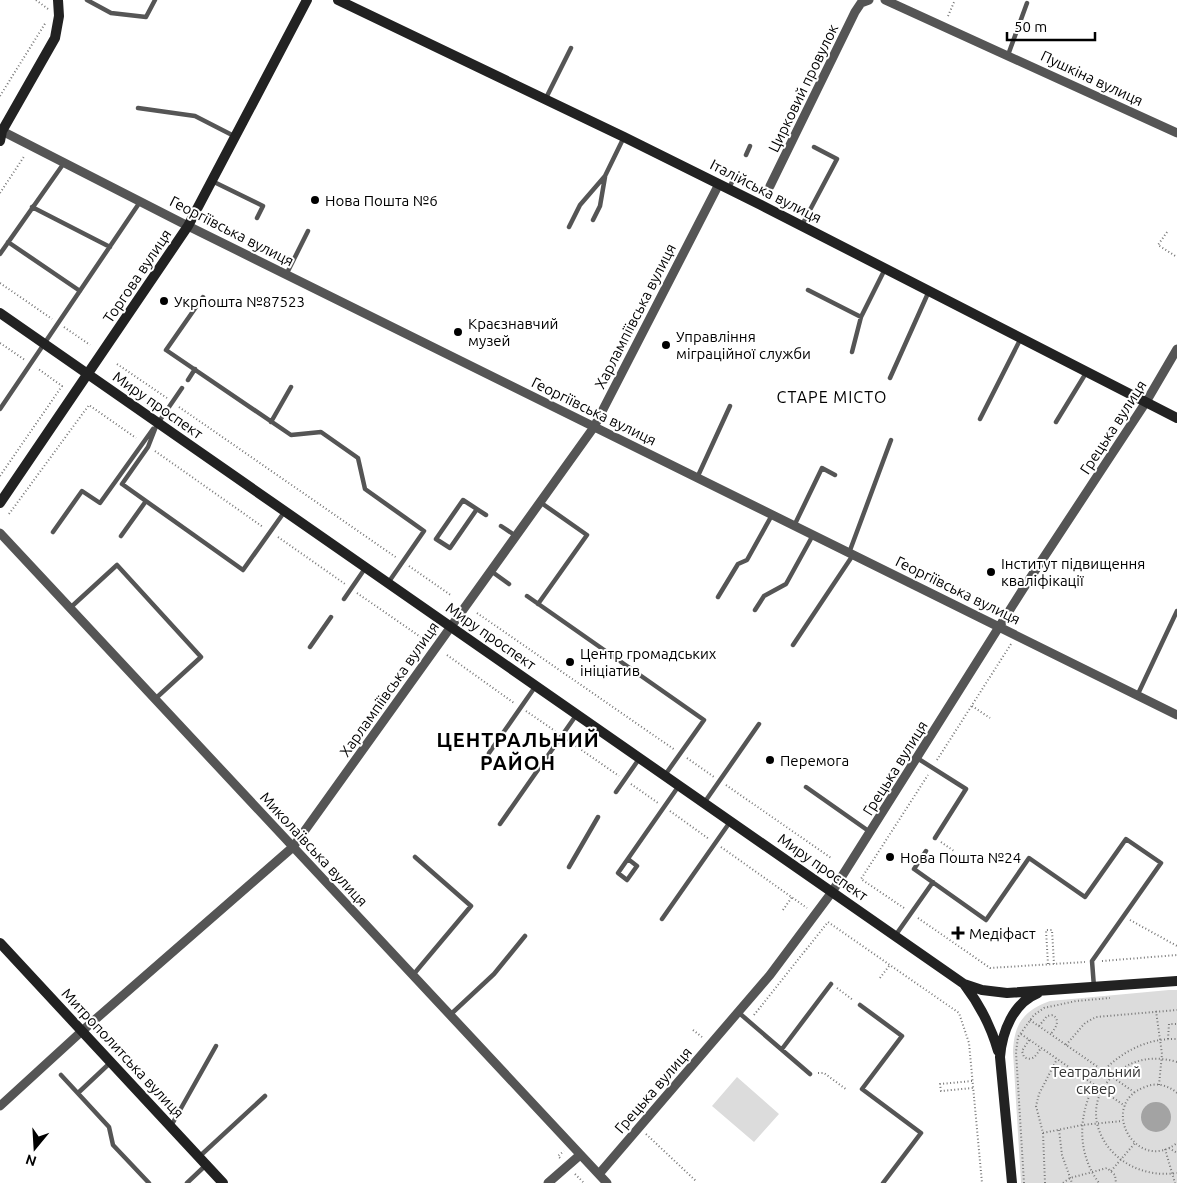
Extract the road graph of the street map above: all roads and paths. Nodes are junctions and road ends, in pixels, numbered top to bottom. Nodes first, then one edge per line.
1 (36, 0) edge
2 (86, 0) edge
3 (155, 0) edge
4 (307, 0) edge
5 (338, 0) edge
6 (885, 0) edge
7 (954, 0) edge
8 (862, 1) edge
9 (1027, 3) dead end
10 (58, 4) edge
11 (47, 20) dead end
12 (944, 26) junction
13 (571, 48) dead end
14 (1008, 55) junction
15 (0, 96) edge
16 (545, 99) junction
17 (138, 108) dead end
18 (1177, 133) edge
19 (1, 135) edge
20 (235, 137) junction
21 (624, 137) junction
22 (30, 145) junction
23 (750, 146) dead end
24 (814, 147) dead end
25 (746, 155) dead end
26 (64, 162) junction
27 (605, 176) junction
28 (735, 176) dead end
29 (212, 181) junction
30 (718, 184) junction
31 (770, 186) dead end
32 (729, 189) junction
33 (0, 193) edge
34 (140, 202) junction
35 (32, 207) junction
36 (257, 218) dead end
37 (593, 220) dead end
38 (188, 226) junction
39 (802, 226) junction
40 (569, 227) dead end
41 (308, 231) dead end
42 (1166, 232) dead end
43 (8, 242) junction
44 (110, 247) junction
45 (0, 254) edge
46 (1177, 257) edge
47 (885, 268) junction
48 (286, 275) junction
49 (0, 283) edge
50 (808, 290) dead end
51 (80, 291) junction
52 (929, 291) junction
53 (202, 297) dead end
54 (0, 313) edge
55 (861, 317) junction
56 (58, 323) junction
57 (1022, 338) junction
58 (44, 344) junction
59 (90, 345) dead end
60 (1177, 349) edge
61 (852, 352) dead end
62 (117, 364) dead end
63 (195, 369) junction
64 (1086, 371) junction
65 (88, 374) junction
66 (890, 378) dead end
67 (188, 380) dead end
68 (62, 386) dead end
69 (291, 387) dead end
70 (182, 388) dead end
71 (172, 402) junction
72 (1146, 402) junction
73 (730, 406) dead end
74 (1, 407) edge
75 (1177, 418) edge
76 (980, 420) dead end
77 (271, 422) junction
78 (1056, 422) dead end
79 (158, 423) junction
80 (594, 427) junction
81 (891, 440) dead end
82 (143, 443) junction
83 (148, 446) junction
84 (835, 475) dead end
85 (0, 476) edge
86 (697, 478) junction
87 (146, 501) junction
88 (0, 502) edge
89 (540, 502) junction
90 (477, 509) junction
91 (284, 511) junction
92 (9, 514) dead end
93 (486, 515) dead end
94 (772, 515) junction
95 (501, 526) dead end
96 (794, 526) junction
97 (53, 532) dead end
98 (270, 532) junction
99 (0, 533) edge
100 (813, 535) junction
101 (121, 536) dead end
102 (516, 536) junction
103 (851, 554) junction
104 (403, 562) junction
105 (366, 567) junction
106 (491, 571) junction
107 (388, 583) junction
108 (509, 584) dead end
109 (351, 588) junction
110 (452, 596) dead end
111 (527, 596) dead end
112 (718, 597) dead end
113 (344, 598) dead end
114 (538, 604) junction
115 (70, 608) junction
116 (755, 610) dead end
117 (1177, 611) edge
118 (477, 613) dead end
119 (331, 617) dead end
120 (450, 626) junction
121 (1000, 628) junction
122 (1016, 636) junction
123 (422, 638) dead end
124 (793, 645) dead end
125 (310, 647) dead end
126 (536, 686) junction
127 (1137, 696) junction
128 (154, 699) junction
129 (972, 706) junction
130 (577, 714) junction
131 (1177, 715) edge
132 (990, 718) dead end
133 (759, 724) dead end
134 (489, 753) dead end
135 (680, 754) junction
136 (640, 758) junction
137 (917, 758) junction
138 (932, 768) junction
139 (664, 775) junction
140 (719, 781) junction
141 (679, 785) junction
142 (806, 787) dead end
143 (616, 792) dead end
144 (704, 803) junction
145 (598, 817) dead end
146 (730, 821) junction
147 (500, 824) dead end
148 (870, 832) junction
149 (935, 838) joint
150 (293, 847) junction
151 (926, 850) dead end
152 (954, 851) dead end
153 (415, 857) dead end
154 (831, 858) dead end
155 (628, 859) junction
156 (569, 867) dead end
157 (932, 882) junction
158 (832, 892) junction
159 (792, 897) dead end
160 (783, 910) dead end
161 (911, 913) junction
162 (1124, 916) junction
163 (662, 919) dead end
164 (525, 936) dead end
165 (895, 936) junction
166 (0, 942) edge
167 (1177, 946) edge
168 (1048, 964) dead end
169 (1054, 964) dead end
170 (890, 965) junction
171 (990, 968) dead end
172 (413, 975) junction
173 (880, 978) dead end
174 (1177, 981) edge
175 (831, 984) joint
176 (964, 984) junction
177 (1094, 987) junction
178 (1044, 991) junction
179 (1115, 997) dead end
180 (860, 1005) joint
181 (1177, 1010) edge
182 (1156, 1011) junction
183 (738, 1012) junction
184 (450, 1015) junction
185 (1030, 1020) junction
186 (749, 1022) junction
187 (1177, 1024) edge
188 (1039, 1026) junction
189 (693, 1030) dead end
190 (82, 1031) junction
191 (1020, 1034) junction
192 (1051, 1034) junction
193 (702, 1037) dead end
194 (1168, 1039) junction
195 (1177, 1039) edge
196 (1029, 1040) junction
197 (1160, 1040) junction
198 (1066, 1045) junction
199 (216, 1046) dead end
200 (1041, 1048) junction
201 (782, 1050) junction
202 (1000, 1057) junction
203 (1057, 1059) junction
204 (1162, 1059) junction
205 (111, 1062) junction
206 (1177, 1062) edge
207 (1104, 1071) junction
208 (824, 1073) dead end
209 (810, 1074) dead end
210 (61, 1075) dead end
211 (1112, 1077) junction
212 (972, 1082) junction
213 (1094, 1085) junction
214 (1159, 1085) junction
215 (973, 1088) junction
216 (847, 1090) dead end
217 (1103, 1091) junction
218 (1134, 1092) junction
219 (78, 1093) junction
220 (1177, 1093) edge
221 (265, 1096) dead end
222 (0, 1106) edge
223 (1125, 1106) junction
224 (1123, 1121) junction
225 (1097, 1123) junction
226 (1082, 1125) junction
227 (171, 1126) junction
228 (1059, 1130) junction
229 (644, 1132) dead end
230 (1043, 1133) junction
231 (1135, 1143) junction
232 (1177, 1143) edge
233 (1105, 1148) dead end
234 (1169, 1148) junction
235 (1165, 1149) junction
236 (1177, 1154) edge
237 (580, 1155) junction
238 (199, 1157) junction
239 (206, 1165) junction
240 (1092, 1172) junction
241 (1111, 1172) junction
242 (1177, 1173) edge
243 (599, 1174) junction
244 (1172, 1174) junction
245 (1154, 1177) dead end
246 (1070, 1178) junction
247 (697, 1182) edge
248 (149, 1183) edge
249 (187, 1183) edge
250 (223, 1183) edge
251 (548, 1183) edge
252 (607, 1183) edge
253 (883, 1183) edge
254 (982, 1183) edge
255 (1012, 1183) edge
256 (1024, 1183) edge
257 (1045, 1183) edge
258 (1063, 1183) edge
259 (1072, 1183) edge
260 (1099, 1183) edge
261 (1116, 1183) edge
262 (1175, 1183) edge

1 - 10 path
2 - 3 lane
4 - 20 street, Торгова вулиця
5 - 16 street, Італійська вулиця
6 - 12 street, Пушкіна вулиця
7 - 12 path
8 - 31 street, Цирковий провулок
9 - 14 lane
10 - 19 street
11 - 15 path
12 - 14 street, Пушкіна вулиця
13 - 16 lane
14 - 18 street, Пушкіна вулиця
16 - 21 street, Італійська вулиця
17 - 20 lane
19 - 22 street, Георгіївська вулиця
20 - 29 street, Торгова вулиця
21 - 27 lane
21 - 30 street, Італійська вулиця
22 - 26 street, Георгіївська вулиця
22 - 33 path
23 - 25 lane
24 - 39 lane
26 - 34 street, Георгіївська вулиця
26 - 35 lane
27 - 37 lane
27 - 40 lane
28 - 32 lane
29 - 36 lane
29 - 38 street, Торгова вулиця
30 - 32 street, Італійська вулиця
30 - 80 street, Харлампіївська вулиця
32 - 39 street, Італійська вулиця
34 - 38 street, Георгіївська вулиця
34 - 44 lane
35 - 43 lane
35 - 44 lane
38 - 48 street, Георгіївська вулиця
38 - 65 street, Торгова вулиця
39 - 47 street, Італійська вулиця
41 - 48 lane
42 - 46 path
43 - 45 lane
43 - 51 lane
44 - 51 lane
47 - 52 street, Італійська вулиця
47 - 55 lane
48 - 80 street, Георгіївська вулиця
49 - 56 path
50 - 55 lane
51 - 56 lane
52 - 57 street, Італійська вулиця
52 - 66 lane
53 - 63 lane
54 - 58 street, Миру проспект
55 - 61 lane
56 - 58 lane
56 - 59 path
57 - 64 street, Італійська вулиця
57 - 76 lane
58 - 65 street, Миру проспект
58 - 74 lane
60 - 72 street, Грецька вулиця
62 - 71 path
63 - 67 lane
63 - 77 lane
64 - 72 street, Італійська вулиця
64 - 78 lane
65 - 79 street, Миру проспект
65 - 88 street, Торгова вулиця
68 - 85 path
69 - 77 lane
70 - 71 lane
71 - 79 lane
71 - 104 path
72 - 75 street, Італійська вулиця
72 - 121 street, Грецька вулиця
73 - 86 lane
77 - 104 lane
79 - 82 lane
79 - 83 lane
79 - 91 street, Миру проспект
80 - 86 street, Георгіївська вулиця
80 - 89 street, Харлампіївська вулиця
81 - 103 lane
82 - 92 path
82 - 97 lane
83 - 87 lane
83 - 98 path
84 - 96 lane
86 - 94 street, Георгіївська вулиця
87 - 98 lane
87 - 101 lane
89 - 102 street, Харлампіївська вулиця
89 - 114 lane
90 - 90 lane
90 - 93 lane
91 - 98 lane
91 - 105 street, Миру проспект
94 - 96 street, Георгіївська вулиця
94 - 112 lane
95 - 102 lane
96 - 100 street, Георгіївська вулиця
98 - 109 path
99 - 115 street, Миколаївська вулиця
100 - 103 street, Георгіївська вулиця
100 - 116 lane
102 - 106 street, Харлампіївська вулиця
103 - 121 street, Георгіївська вулиця
103 - 124 lane
104 - 107 lane
104 - 110 path
105 - 107 street, Миру проспект
105 - 109 lane
106 - 108 lane
106 - 120 street, Харлампіївська вулиця
107 - 120 street, Миру проспект
109 - 113 lane
109 - 123 path
111 - 114 lane
114 - 135 lane
115 - 128 street, Миколаївська вулиця
115 - 128 lane
117 - 127 lane
118 - 135 path
119 - 125 lane
120 - 126 street, Миру проспект
120 - 150 street, Харлампіївська вулиця
121 - 122 street, Георгіївська вулиця
121 - 137 street, Грецька вулиця
122 - 127 street, Георгіївська вулиця
122 - 129 path
126 - 130 street, Миру проспект
126 - 134 lane
127 - 131 street, Георгіївська вулиця
128 - 150 street, Миколаївська вулиця
129 - 132 path
129 - 138 path
130 - 136 street, Миру проспект
130 - 147 lane
133 - 140 lane
135 - 139 lane
135 - 140 path
136 - 139 street, Миру проспект
136 - 143 lane
137 - 138 lane
137 - 148 street, Грецька вулиця
138 - 149 lane
138 - 161 path
139 - 141 street, Миру проспект
140 - 144 lane
140 - 154 path
141 - 144 street, Миру проспект
141 - 155 lane
142 - 148 lane
144 - 146 street, Миру проспект
145 - 156 lane
146 - 158 street, Миру проспект
146 - 163 lane
148 - 158 street, Грецька вулиця
149 - 152 path
150 - 172 street, Миколаївська вулиця
150 - 190 street, Харлампіївська вулиця
151 - 157 lane
153 - 172 lane
155 - 155 lane
157 - 161 lane
157 - 162 lane
158 - 165 street, Миру проспект
158 - 183 street, Грецька вулиця
159 - 160 path
161 - 165 lane
161 - 171 path
162 - 167 path
162 - 177 lane
164 - 184 lane
165 - 176 street, Миру проспект
166 - 190 street, Митрополитська вулиця
168 - 169 path
170 - 173 path
170 - 186 path
170 - 212 path
172 - 184 street, Миколаївська вулиця
174 - 177 street, Миру проспект
175 - 180 path
175 - 201 lane
176 - 178 street, Миру проспект
176 - 202 street, Миру проспект
177 - 178 street, Миру проспект
178 - 202 street, Миру проспект
179 - 185 path
180 - 253 lane
181 - 182 path
182 - 197 path
182 - 198 path
183 - 186 lane
183 - 243 street, Грецька вулиця
184 - 237 street, Миколаївська вулиця
185 - 188 path
185 - 191 path
186 - 201 lane
187 - 194 path
188 - 192 path
188 - 192 path
189 - 193 path
190 - 205 street, Митрополитська вулиця
190 - 222 street, Харлампіївська вулиця
191 - 196 path
191 - 256 path
192 - 198 path
194 - 195 path
194 - 197 path
196 - 200 path
196 - 200 path
197 - 204 path
197 - 207 path
198 - 207 path
199 - 227 lane
200 - 203 path
201 - 209 lane
202 - 255 street, Миру проспект
203 - 213 path
203 - 230 path
204 - 206 path
204 - 211 path
204 - 214 path
205 - 219 lane
205 - 227 street, Митрополитська вулиця
207 - 211 path
208 - 216 path
210 - 219 lane
211 - 217 path
211 - 218 path
212 - 215 path
212 - 215 path
213 - 217 path
213 - 226 path
214 - 218 path
214 - 220 path
215 - 254 path
217 - 223 path
217 - 225 path
218 - 223 path
219 - 248 lane
221 - 238 lane
223 - 224 path
224 - 225 path
224 - 231 path
225 - 226 path
225 - 233 path
226 - 228 path
226 - 240 path
227 - 238 street, Митрополитська вулиця
228 - 230 path
228 - 246 path
229 - 247 path
230 - 257 path
231 - 235 path
231 - 241 path
232 - 234 path
234 - 235 path
234 - 236 path
235 - 244 path
237 - 243 street, Миколаївська вулиця
237 - 251 street
238 - 239 street, Митрополитська вулиця
239 - 249 lane
239 - 250 street, Митрополитська вулиця
240 - 241 path
240 - 246 path
240 - 260 path
241 - 261 path
242 - 244 path
243 - 252 street, Миколаївська вулиця
244 - 245 path
244 - 262 path
246 - 258 path
246 - 259 path

